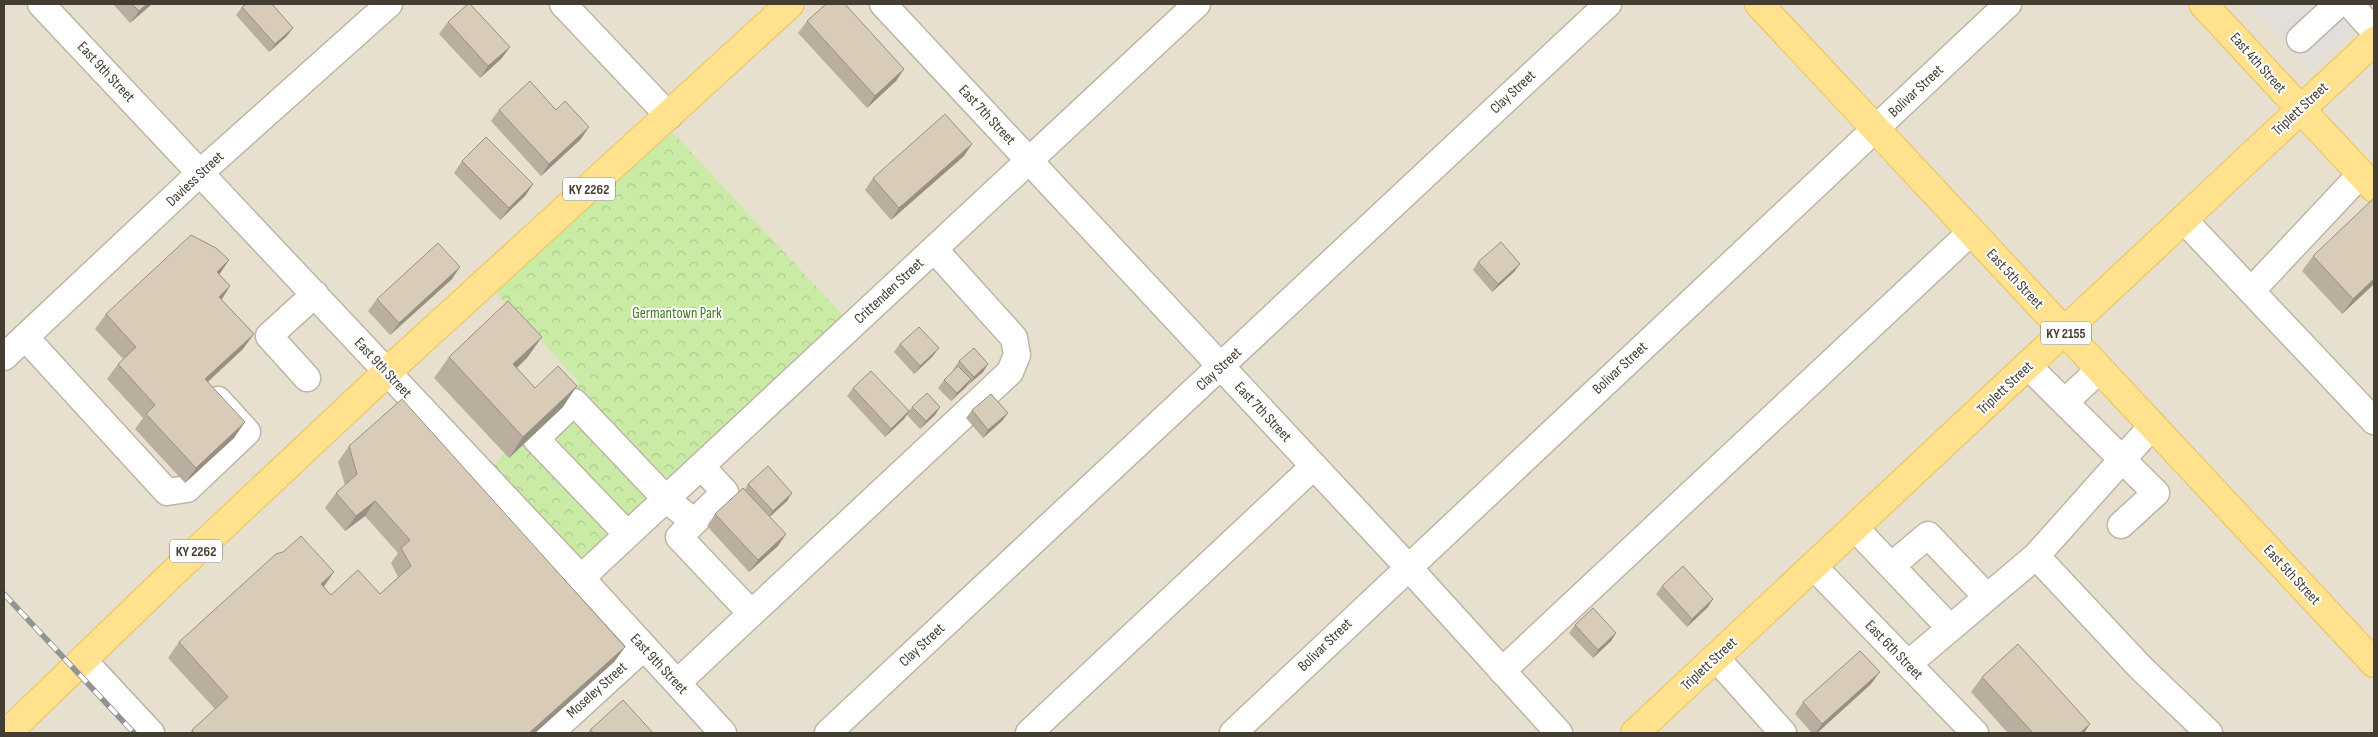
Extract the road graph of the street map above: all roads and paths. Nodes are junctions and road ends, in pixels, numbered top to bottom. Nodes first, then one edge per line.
1 (41, 4) edge
2 (389, 4) edge
3 (563, 4) edge
4 (790, 4) edge
5 (883, 4) edge
6 (1608, 4) edge
7 (1759, 4) edge
8 (2008, 4) edge
9 (2203, 4) edge
10 (2338, 4) edge
11 (2350, 4) edge
12 (1194, 5) edge
13 (2374, 31) edge
14 (2300, 39) dead end
15 (2374, 41) edge
16 (2300, 109) junction
17 (669, 116) junction
18 (1876, 129) junction
19 (1030, 160) junction
20 (201, 172) junction
21 (2368, 181) edge
22 (2184, 219) junction
23 (1972, 232) junction
24 (934, 250) junction
25 (2252, 290) junction
26 (314, 294) junction
27 (2065, 332) junction
28 (25, 337) junction
29 (4, 357) edge
30 (2028, 366) junction
31 (1221, 367) junction
32 (2100, 369) junction
33 (387, 372) junction
34 (307, 378) dead end
35 (213, 393) edge
36 (2065, 402) junction
37 (2374, 422) edge
38 (2152, 426) junction
39 (2122, 458) junction
40 (701, 466) junction
41 (1314, 466) junction
42 (666, 499) junction
43 (694, 522) junction
44 (2121, 524) dead end
45 (1855, 528) junction
46 (627, 534) junction
47 (2036, 556) junction
48 (1813, 566) junction
49 (1891, 566) junction
50 (1408, 567) junction
51 (581, 578) junction
52 (1987, 597) junction
53 (751, 613) junction
54 (1950, 628) junction
55 (644, 647) junction
56 (1716, 658) junction
57 (83, 660) junction
58 (2374, 663) edge
59 (1908, 664) junction
60 (1502, 671) junction
61 (677, 683) junction
62 (558, 731) edge
63 (7, 733) edge
64 (150, 733) edge
65 (723, 733) edge
66 (828, 733) edge
67 (1029, 733) edge
68 (1232, 733) edge
69 (1559, 733) edge
70 (1635, 733) edge
71 (1783, 733) edge
72 (1975, 733) edge
73 (2209, 733) edge

1 - 20 street, East 9th Street
2 - 20 street, Daviess Street
3 - 17 street
4 - 17 main road, KY 2262
5 - 19 street, East 7th Street
6 - 31 street, Clay Street
7 - 18 main road, East 5th Street / KY 2155
8 - 18 street, Bolivar Street
9 - 16 main road, East 4th Street
10 - 14 street
11 - 13 street
12 - 19 street, Crittenden Street
15 - 16 main road, Triplett Street
16 - 21 main road, East 4th Street
16 - 22 main road, Triplett Street
17 - 33 main road, KY 2262
18 - 23 main road, East 5th Street / KY 2155
18 - 50 street, Bolivar Street
19 - 24 street, Crittenden Street
19 - 31 street, East 7th Street
20 - 26 street, East 9th Street
20 - 28 street, Daviess Street
21 - 25 street
22 - 25 street
22 - 27 main road, Triplett Street
23 - 27 main road, East 5th Street / KY 2155
23 - 60 street
24 - 40 street, Crittenden Street
24 - 53 street
25 - 37 street
26 - 33 street, East 9th Street
26 - 34 street
27 - 30 main road, Triplett Street / KY 2155
27 - 32 main road, East 5th Street / KY 2155
28 - 29 street, Daviess Street
28 - 35 street
30 - 36 street
30 - 45 main road, Triplett Street / KY 2155
31 - 41 street, East 7th Street
31 - 66 street, Clay Street
32 - 36 street
32 - 38 main road, East 5th Street / KY 2155
33 - 51 street, East 9th Street
33 - 57 main road, KY 2262
36 - 39 street
38 - 39 street
38 - 58 main road, East 5th Street / KY 2155
39 - 44 street
39 - 47 street
40 - 42 street, Crittenden Street
40 - 43 street
41 - 50 street, East 7th Street
41 - 67 street
42 - 43 street
42 - 46 street, Crittenden Street
42 - 46 street
43 - 53 street
45 - 48 main road, Triplett Street / KY 2155
45 - 49 street
46 - 51 street, Crittenden Street
47 - 52 street
47 - 73 street
48 - 56 main road, Triplett Street / KY 2155
48 - 59 street, East 6th Street
49 - 52 street
49 - 54 street
50 - 60 street, East 7th Street
50 - 68 street, Bolivar Street
51 - 55 street, East 9th Street
52 - 54 street
53 - 61 street
54 - 59 street
55 - 61 street, East 9th Street
55 - 62 street, Moseley Street
56 - 70 main road, Triplett Street / KY 2155
56 - 71 street
57 - 63 main road, KY 2262
57 - 64 street
59 - 72 street, East 6th Street
60 - 69 street, East 7th Street
61 - 65 street, East 9th Street

